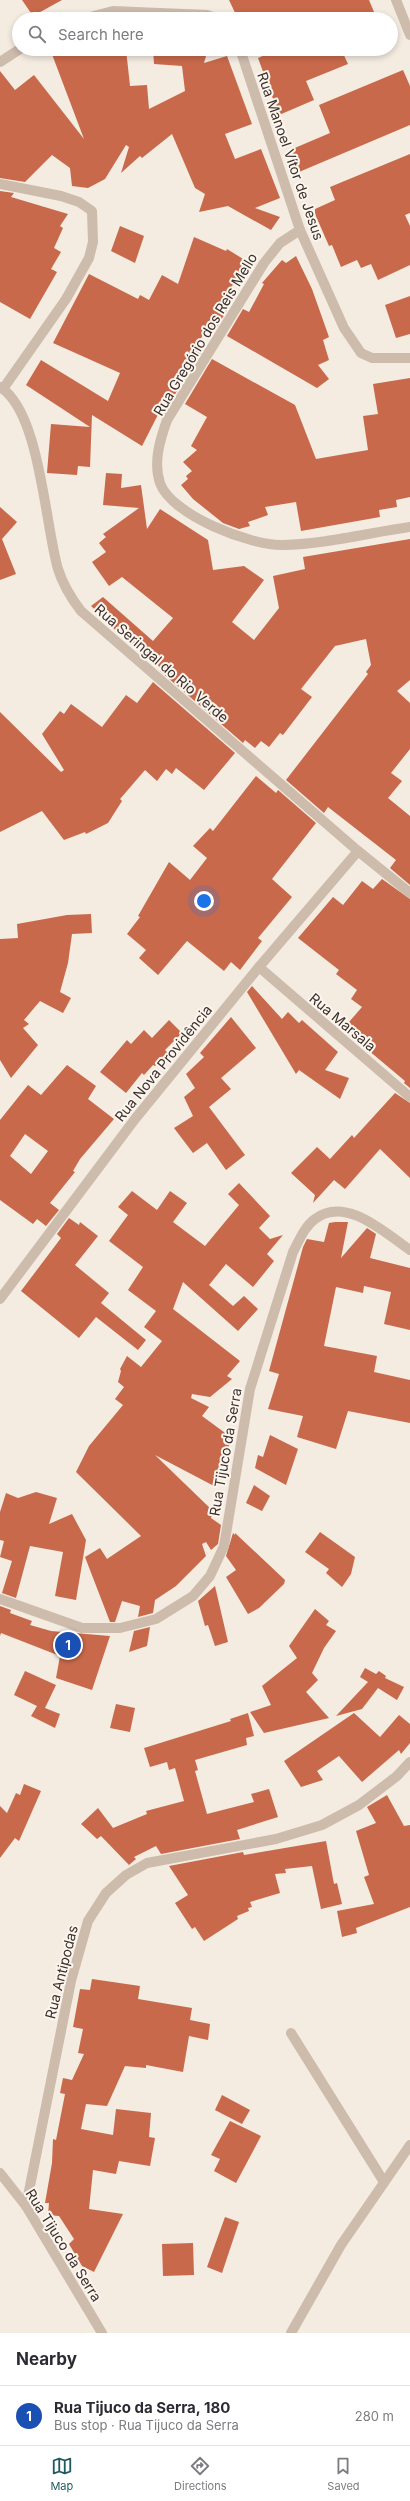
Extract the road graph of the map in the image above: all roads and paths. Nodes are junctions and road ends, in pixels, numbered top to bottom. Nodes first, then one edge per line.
1 (396, 0) edge
2 (109, 12) edge
3 (136, 12) edge
4 (410, 35) edge
5 (12, 54) edge
6 (242, 56) edge
7 (0, 62) edge
8 (0, 184) edge
9 (300, 230) junction
10 (410, 358) edge
11 (1, 388) edge
12 (410, 527) edge
13 (358, 851) junction
14 (410, 893) edge
15 (259, 967) junction
16 (410, 1097) edge
17 (410, 1250) edge
18 (0, 1299) edge
19 (0, 1599) edge
20 (410, 1762) edge
21 (290, 2033) dead end
22 (410, 2145) edge
23 (0, 2173) edge
24 (384, 2182) junction
25 (26, 2206) junction
26 (102, 2333) edge
27 (291, 2333) edge

1 - 4 street
2 - 3 street
5 - 7 street
6 - 9 street, Rua Manoel Vítor de Jesus
8 - 11 street
9 - 10 street, Rua Manoel Vítor de Jesus
9 - 12 street, Rua Gregório dos Reis Mello
11 - 13 street, Rua Seringal do Rio Verde
13 - 14 street, Rua Seringal do Rio Verde
13 - 15 street, Rua Nova Providência
15 - 16 street, Rua Marsala
15 - 18 street, Rua Nova Providência
17 - 19 street, Rua Tijuco da Serra
20 - 25 street, Rua Antipodas
21 - 24 street
22 - 24 street
23 - 25 street, Rua Tijuco da Serra
24 - 27 street
25 - 26 street, Rua Tijuco da Serra

